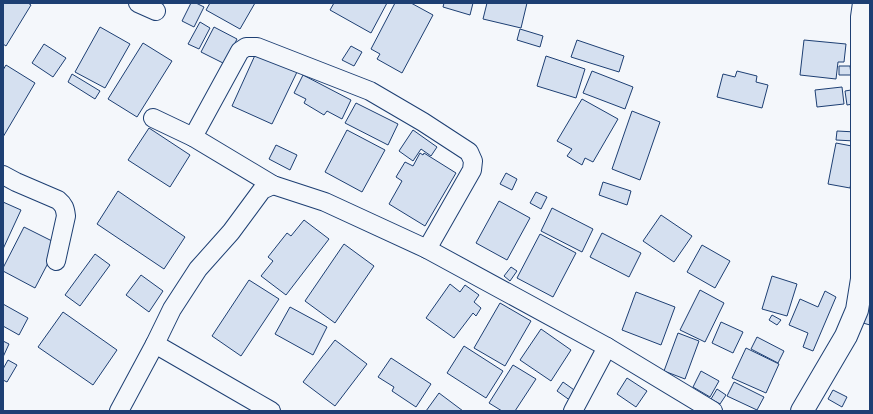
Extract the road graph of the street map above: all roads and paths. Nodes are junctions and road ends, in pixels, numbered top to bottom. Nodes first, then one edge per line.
1 (138, 3) edge
2 (864, 3) edge
3 (156, 11) dead end
4 (866, 77) edge
5 (154, 118) dead end
6 (193, 137) junction
7 (3, 175) edge
8 (272, 185) junction
9 (427, 249) junction
10 (866, 256) edge
11 (56, 261) dead end
12 (155, 344) junction
13 (607, 347) junction
14 (119, 411) edge
15 (271, 411) edge
16 (573, 411) edge
17 (713, 411) edge
18 (802, 411) edge

1 - 3 street
2 - 4 street
4 - 10 street
5 - 6 street
6 - 8 street
6 - 9 street
7 - 11 street
8 - 9 street
8 - 12 street
9 - 13 street
10 - 18 street
12 - 14 street
12 - 15 street
13 - 16 street
13 - 17 street

